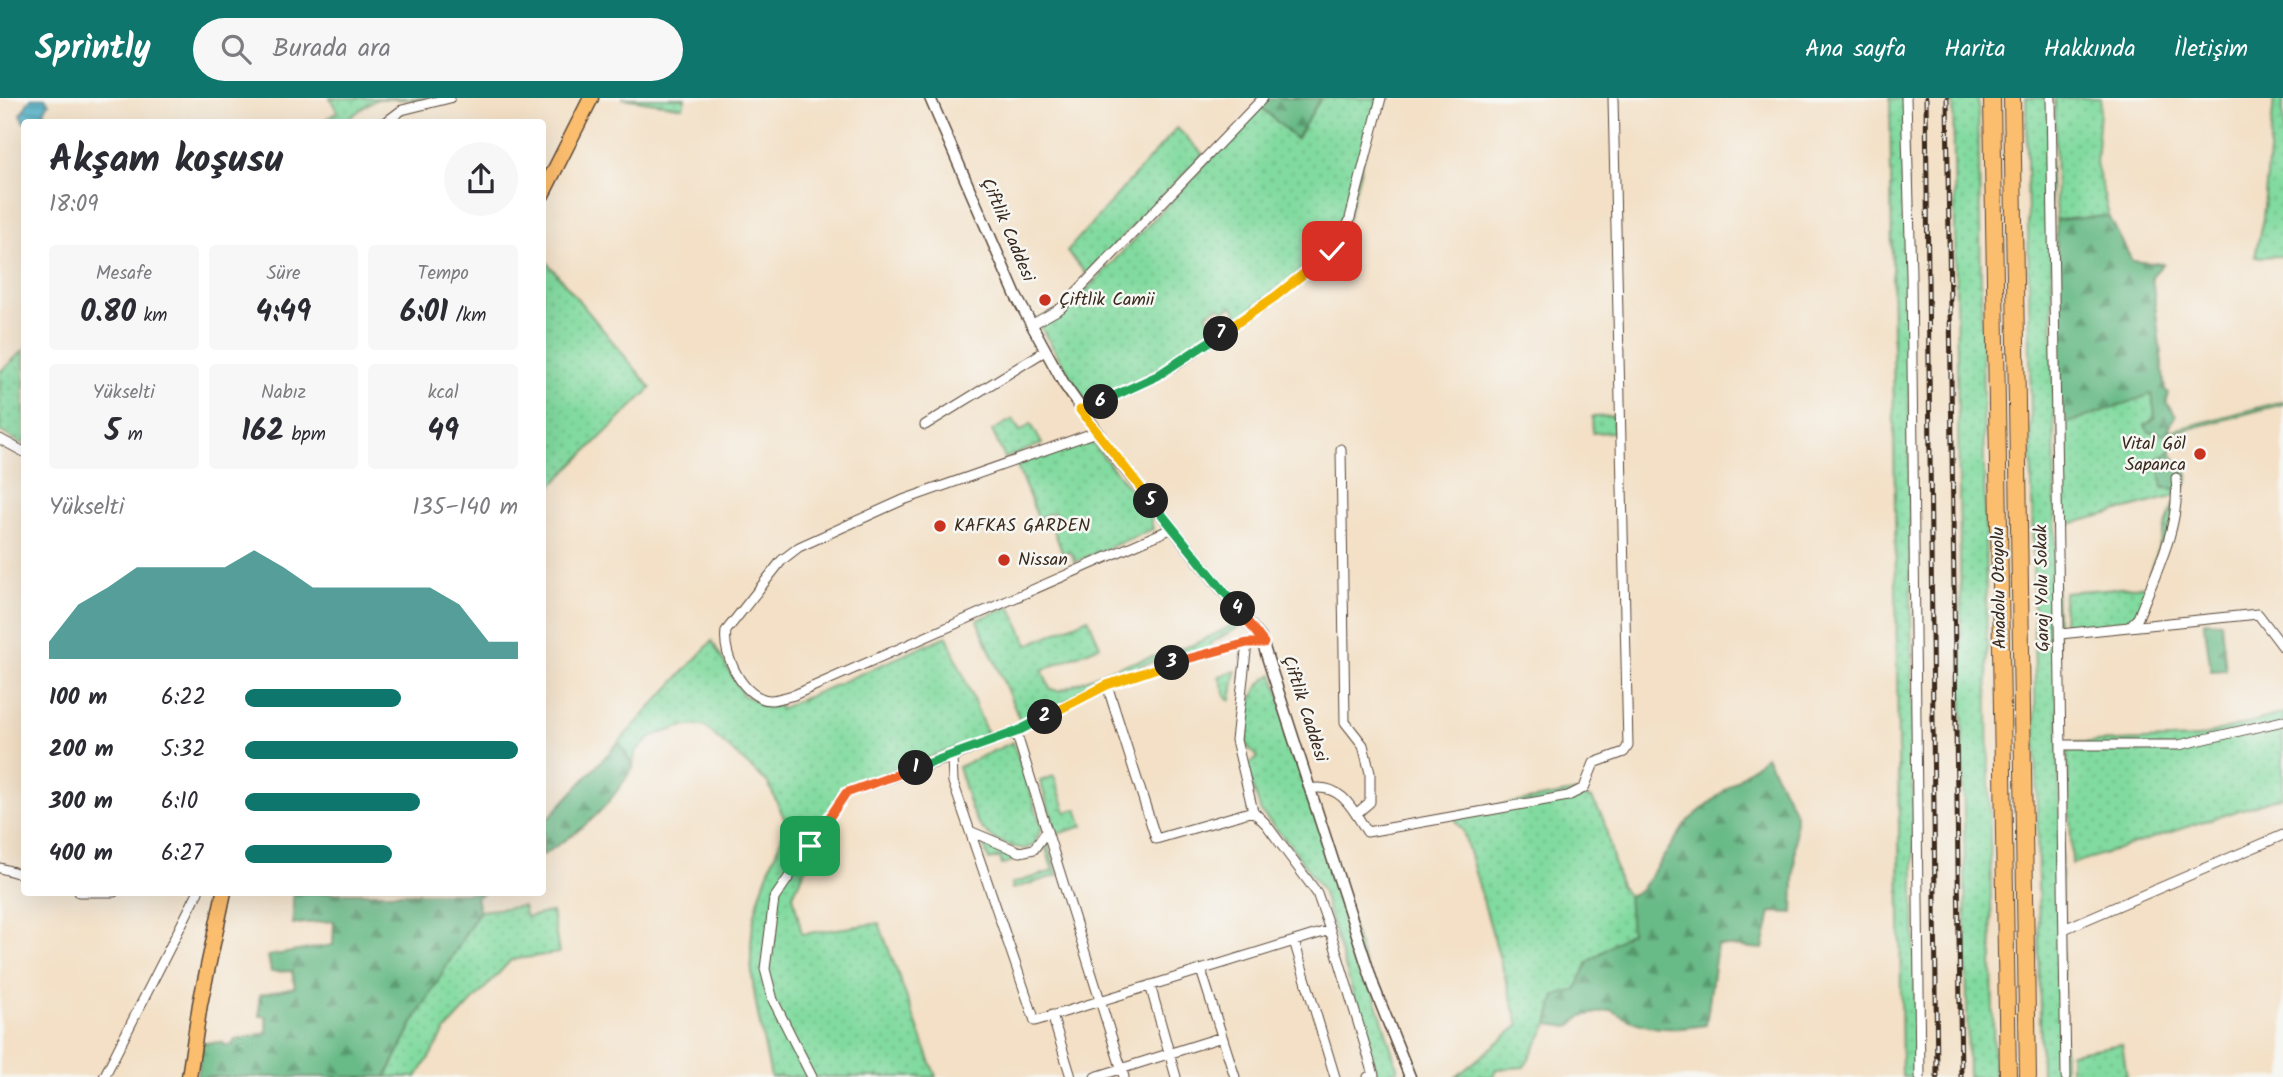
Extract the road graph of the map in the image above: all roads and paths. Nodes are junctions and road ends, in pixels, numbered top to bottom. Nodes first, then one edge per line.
1 (450, 98) edge
2 (591, 98) edge
3 (930, 98) edge
4 (1263, 98) edge
5 (1381, 98) edge
6 (1613, 98) edge
7 (1906, 98) edge
8 (1992, 98) edge
9 (2012, 98) edge
10 (2051, 98) edge
11 (390, 119) edge
12 (546, 187) edge
13 (1031, 325) junction
14 (1045, 351) junction
15 (1080, 410) junction
16 (925, 425) dead end
17 (1096, 432) junction
18 (0, 439) edge
19 (1341, 449) dead end
20 (21, 450) edge
21 (2176, 478) dead end
22 (1173, 528) junction
23 (2129, 627) junction
24 (2060, 634) junction
25 (1247, 643) junction
26 (1264, 643) junction
27 (2283, 647) edge
28 (1107, 685) junction
29 (2283, 721) edge
30 (1016, 732) junction
31 (2061, 745) junction
32 (952, 757) junction
33 (1310, 789) junction
34 (1253, 811) junction
35 (1356, 814) junction
36 (972, 832) junction
37 (1046, 832) junction
38 (2283, 835) edge
39 (0, 868) edge
40 (21, 874) edge
41 (196, 896) edge
42 (223, 896) edge
43 (2064, 929) junction
44 (1330, 930) junction
45 (1294, 941) junction
46 (1201, 970) junction
47 (1150, 985) junction
48 (1099, 1001) junction
49 (1052, 1015) junction
50 (1222, 1037) junction
51 (1170, 1054) junction
52 (1122, 1073) edge
53 (104, 1077) edge
54 (189, 1077) edge
55 (812, 1077) edge
56 (1071, 1077) edge
57 (1095, 1077) edge
58 (1176, 1077) edge
59 (1235, 1077) edge
60 (1335, 1077) edge
61 (1368, 1077) edge
62 (1410, 1077) edge
63 (1920, 1077) edge
64 (2008, 1077) edge
65 (2028, 1077) edge
66 (2066, 1077) edge

1 - 11 street
2 - 12 main road
3 - 13 street, Çiftlik Caddesi
4 - 13 street
5 - 15 street
6 - 35 street
7 - 63 street
8 - 64 highway, Anadolu Otoyolu
9 - 65 highway, Anadolu Otoyolu
10 - 24 street, Garaj Yolu Sokak
13 - 14 street, Çiftlik Caddesi
14 - 15 street, Çiftlik Caddesi
14 - 16 street
15 - 17 street, Çiftlik Caddesi
17 - 22 street, Çiftlik Caddesi
17 - 22 street
18 - 20 street
19 - 35 street
21 - 23 street
22 - 26 street, Çiftlik Caddesi
23 - 24 street
23 - 27 street
24 - 31 street, Garaj Yolu Sokak
25 - 26 street
25 - 28 street
25 - 34 street
26 - 33 street, Çiftlik Caddesi
28 - 30 street
28 - 34 street
29 - 31 street
30 - 32 street
30 - 37 street
31 - 43 street, Garaj Yolu Sokak
32 - 36 street
32 - 55 street
33 - 35 street
33 - 62 street, Çiftlik Caddesi
34 - 44 street
36 - 37 street
36 - 49 street
37 - 48 street
38 - 43 street
39 - 40 street
41 - 53 street
42 - 54 main road
43 - 66 street, Garaj Yolu Sokak
44 - 45 street
44 - 61 street
45 - 46 street
45 - 60 street
46 - 47 street
46 - 50 street
47 - 48 street
47 - 51 street
48 - 49 street
48 - 52 street
49 - 56 street
50 - 51 street
50 - 59 street
51 - 52 street
51 - 58 street
52 - 57 street

